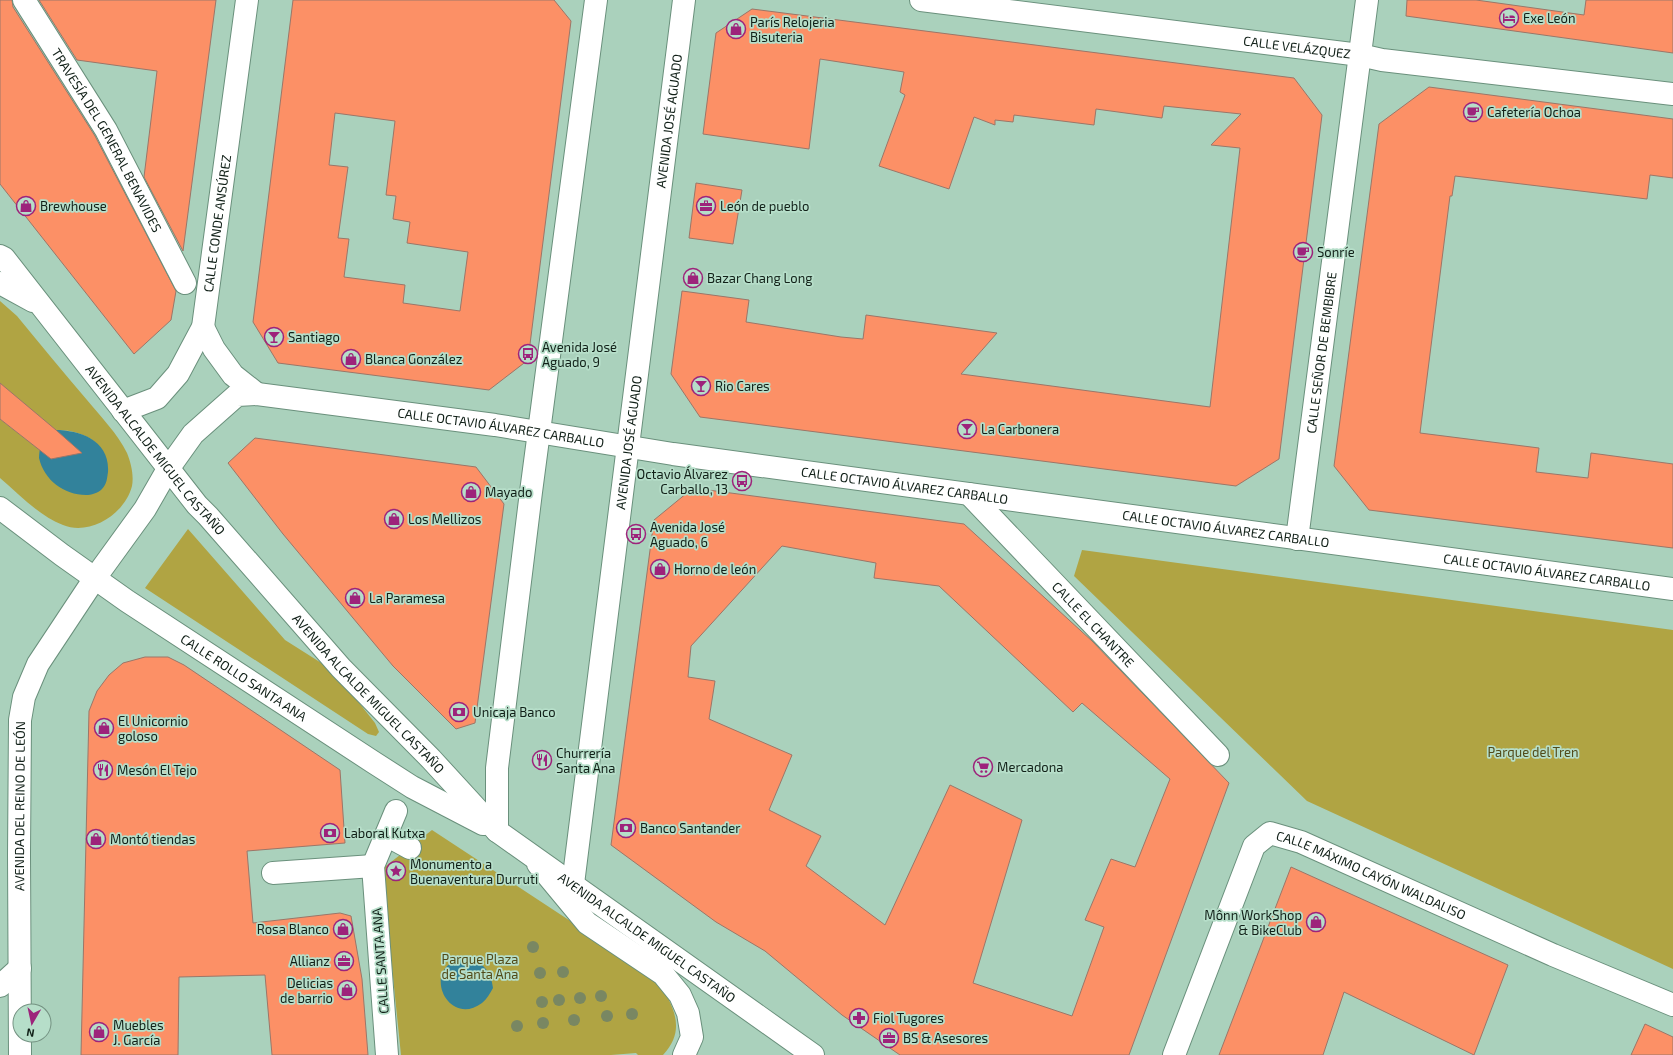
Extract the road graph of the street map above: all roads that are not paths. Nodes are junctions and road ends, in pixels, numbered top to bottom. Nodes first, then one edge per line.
1 (24, 0) edge
2 (247, 0) edge
3 (596, 0) edge
4 (684, 0) edge
5 (921, 0) edge
6 (1367, 0) edge
7 (1360, 55) junction
8 (1673, 94) edge
9 (1, 255) edge
10 (0, 283) edge
11 (185, 283) dead end
12 (40, 305) junction
13 (203, 327) junction
14 (257, 394) junction
15 (123, 411) junction
16 (539, 433) junction
17 (628, 447) junction
18 (168, 469) junction
19 (969, 494) junction
20 (0, 508) edge
21 (1296, 539) junction
22 (95, 578) junction
23 (1673, 589) edge
24 (1218, 755) dead end
25 (396, 811) dead end
26 (497, 830) junction
27 (386, 835) junction
28 (410, 848) dead end
29 (530, 854) junction
30 (373, 866) junction
31 (273, 872) dead end
32 (574, 884) junction
33 (20, 968) junction
34 (0, 986) edge
35 (1673, 1005) edge
36 (803, 1053) edge
37 (20, 1055) edge
38 (387, 1055) edge
39 (684, 1055) edge
40 (1174, 1055) edge

1 - 11 street, TRAVESÍA DEL GENERAL BENAVIDES
2 - 13 street, CALLE CONDE ANSÚREZ
3 - 16 street
4 - 17 street, AVENIDA JOSÉ AGUADO
5 - 7 street, CALLE VELÁZQUEZ
6 - 7 street, CALLE SEÑOR DE BEMBIBRE
7 - 8 street, CALLE VELÁZQUEZ
7 - 21 street, CALLE SEÑOR DE BEMBIBRE
9 - 12 street, AVENIDA ALCALDE MIGUEL CASTAÑO
10 - 12 street
12 - 15 street, AVENIDA ALCALDE MIGUEL CASTAÑO
13 - 14 street
13 - 15 street, CALLE CONDE ANSÚREZ
14 - 16 street, CALLE OCTAVIO ÁLVAREZ CARBALLO
14 - 18 street, CALLE OCTAVIO ÁLVAREZ CARBALLO
15 - 18 street, AVENIDA ALCALDE MIGUEL CASTAÑO
16 - 17 street, CALLE OCTAVIO ÁLVAREZ CARBALLO
16 - 26 street
17 - 19 street, CALLE OCTAVIO ÁLVAREZ CARBALLO
17 - 32 street, AVENIDA JOSÉ AGUADO
18 - 22 street, AVENIDA DEL REINO DE LEÓN
18 - 26 street, AVENIDA ALCALDE MIGUEL CASTAÑO
19 - 21 street, CALLE OCTAVIO ÁLVAREZ CARBALLO
19 - 24 street, CALLE EL CHANTRE
20 - 22 street, CALLE ROLLO SANTA ANA
21 - 23 street, CALLE OCTAVIO ÁLVAREZ CARBALLO
22 - 26 street, CALLE ROLLO SANTA ANA
22 - 33 street, AVENIDA DEL REINO DE LEÓN
25 - 27 street, CALLE SANTA ANA
26 - 29 street, AVENIDA ALCALDE MIGUEL CASTAÑO
27 - 28 street
27 - 30 street, CALLE SANTA ANA
29 - 32 street, AVENIDA ALCALDE MIGUEL CASTAÑO
29 - 39 street
30 - 31 street
30 - 38 street, CALLE SANTA ANA
32 - 36 street, AVENIDA ALCALDE MIGUEL CASTAÑO
33 - 34 street
33 - 37 street, AVENIDA DEL REINO DE LEÓN
35 - 40 street, CALLE MÁXIMO CAYÓN WALDALISO

